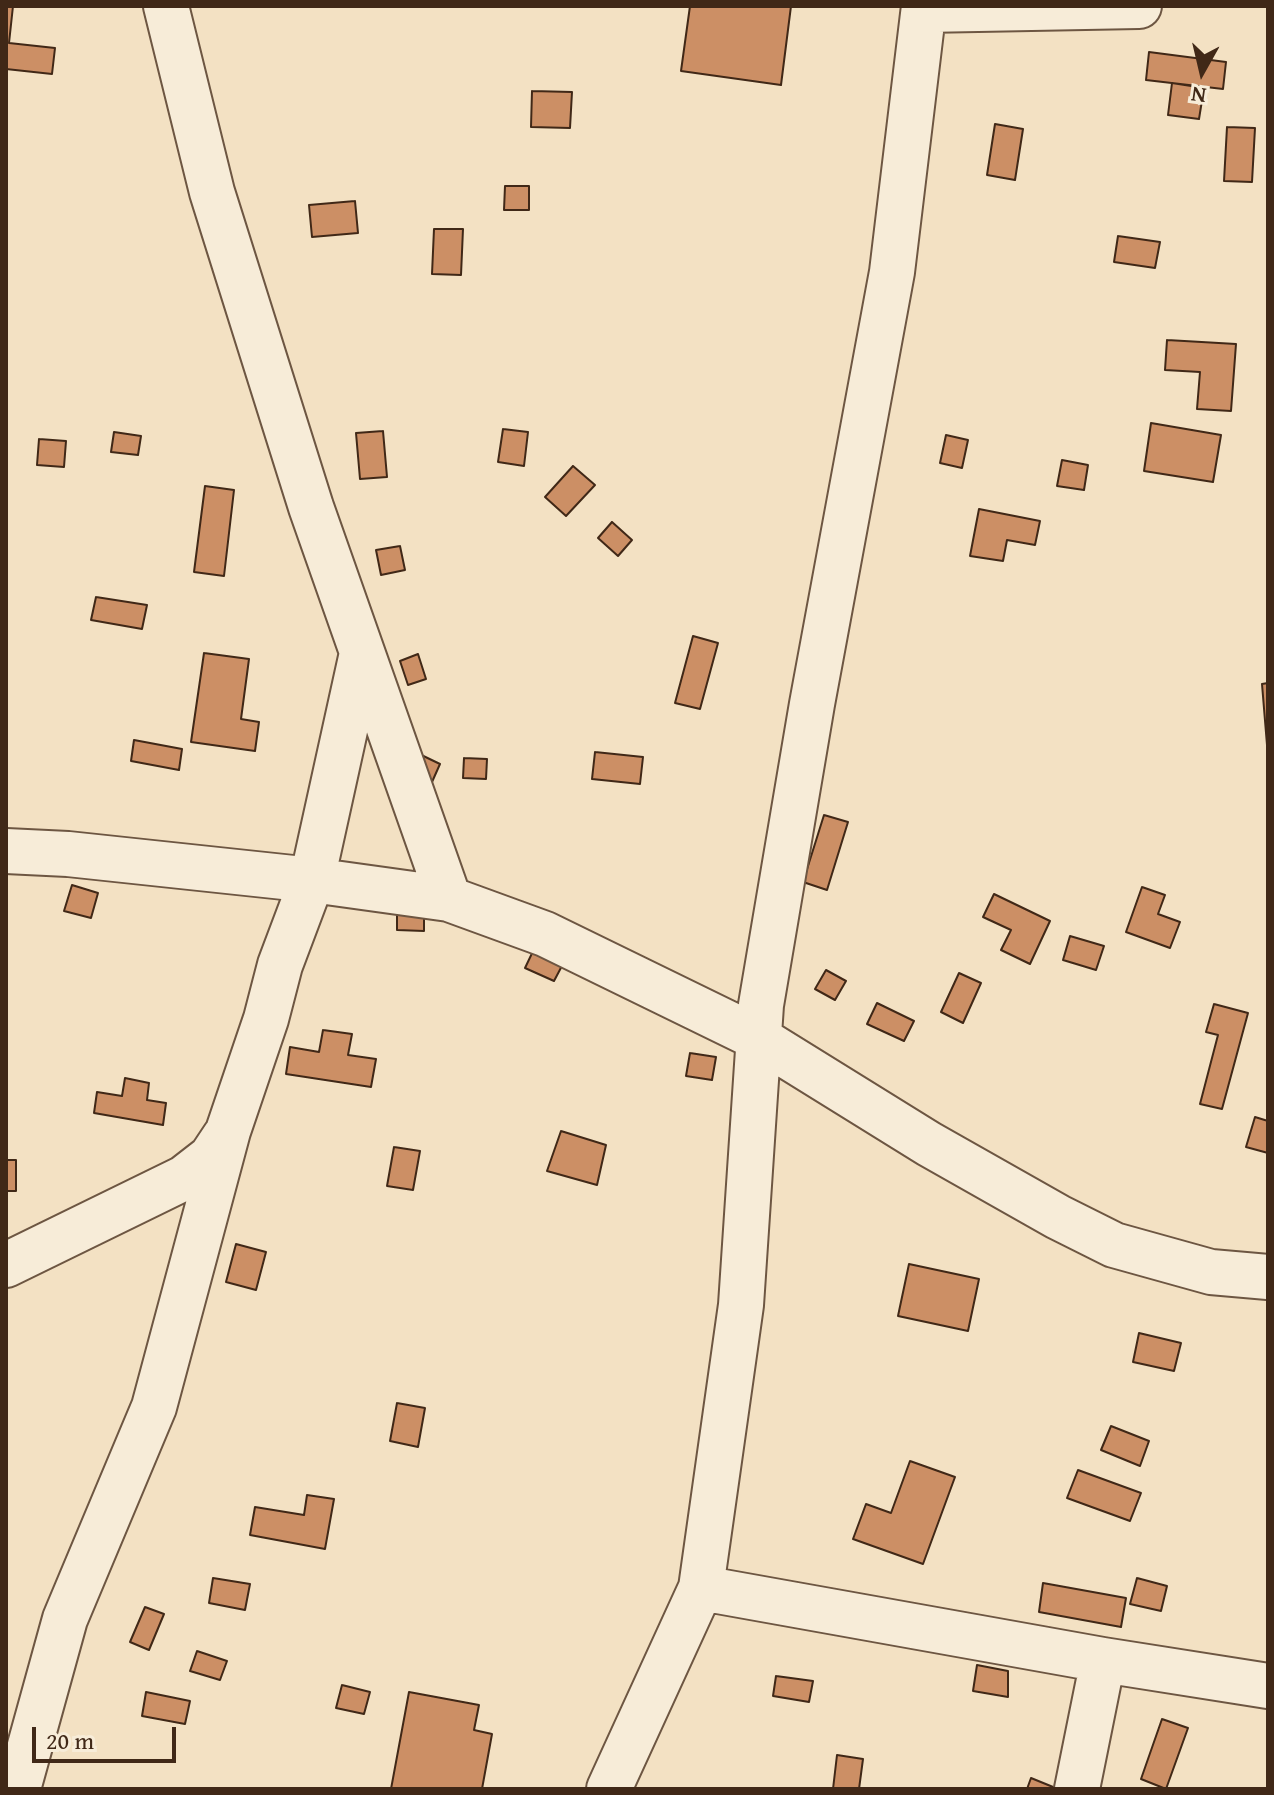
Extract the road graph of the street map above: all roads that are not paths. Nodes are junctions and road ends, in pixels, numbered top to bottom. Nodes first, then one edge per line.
1 (166, 6) edge
2 (1139, 6) edge
3 (924, 8) edge
4 (362, 653) junction
5 (6, 851) edge
6 (312, 880) junction
7 (449, 899) junction
8 (758, 1038) junction
9 (228, 1131) junction
10 (6, 1265) edge
11 (1268, 1277) edge
12 (701, 1588) junction
13 (1103, 1660) junction
14 (1268, 1686) edge
15 (18, 1789) edge
16 (609, 1789) edge
17 (1077, 1789) edge

1 - 4 street
2 - 3 street
3 - 8 street
4 - 6 street
4 - 7 street
5 - 6 street
6 - 7 street
6 - 9 street
7 - 8 street
8 - 11 street
8 - 12 street
9 - 10 street
9 - 15 street
12 - 13 street
12 - 16 street
13 - 14 street
13 - 17 street

